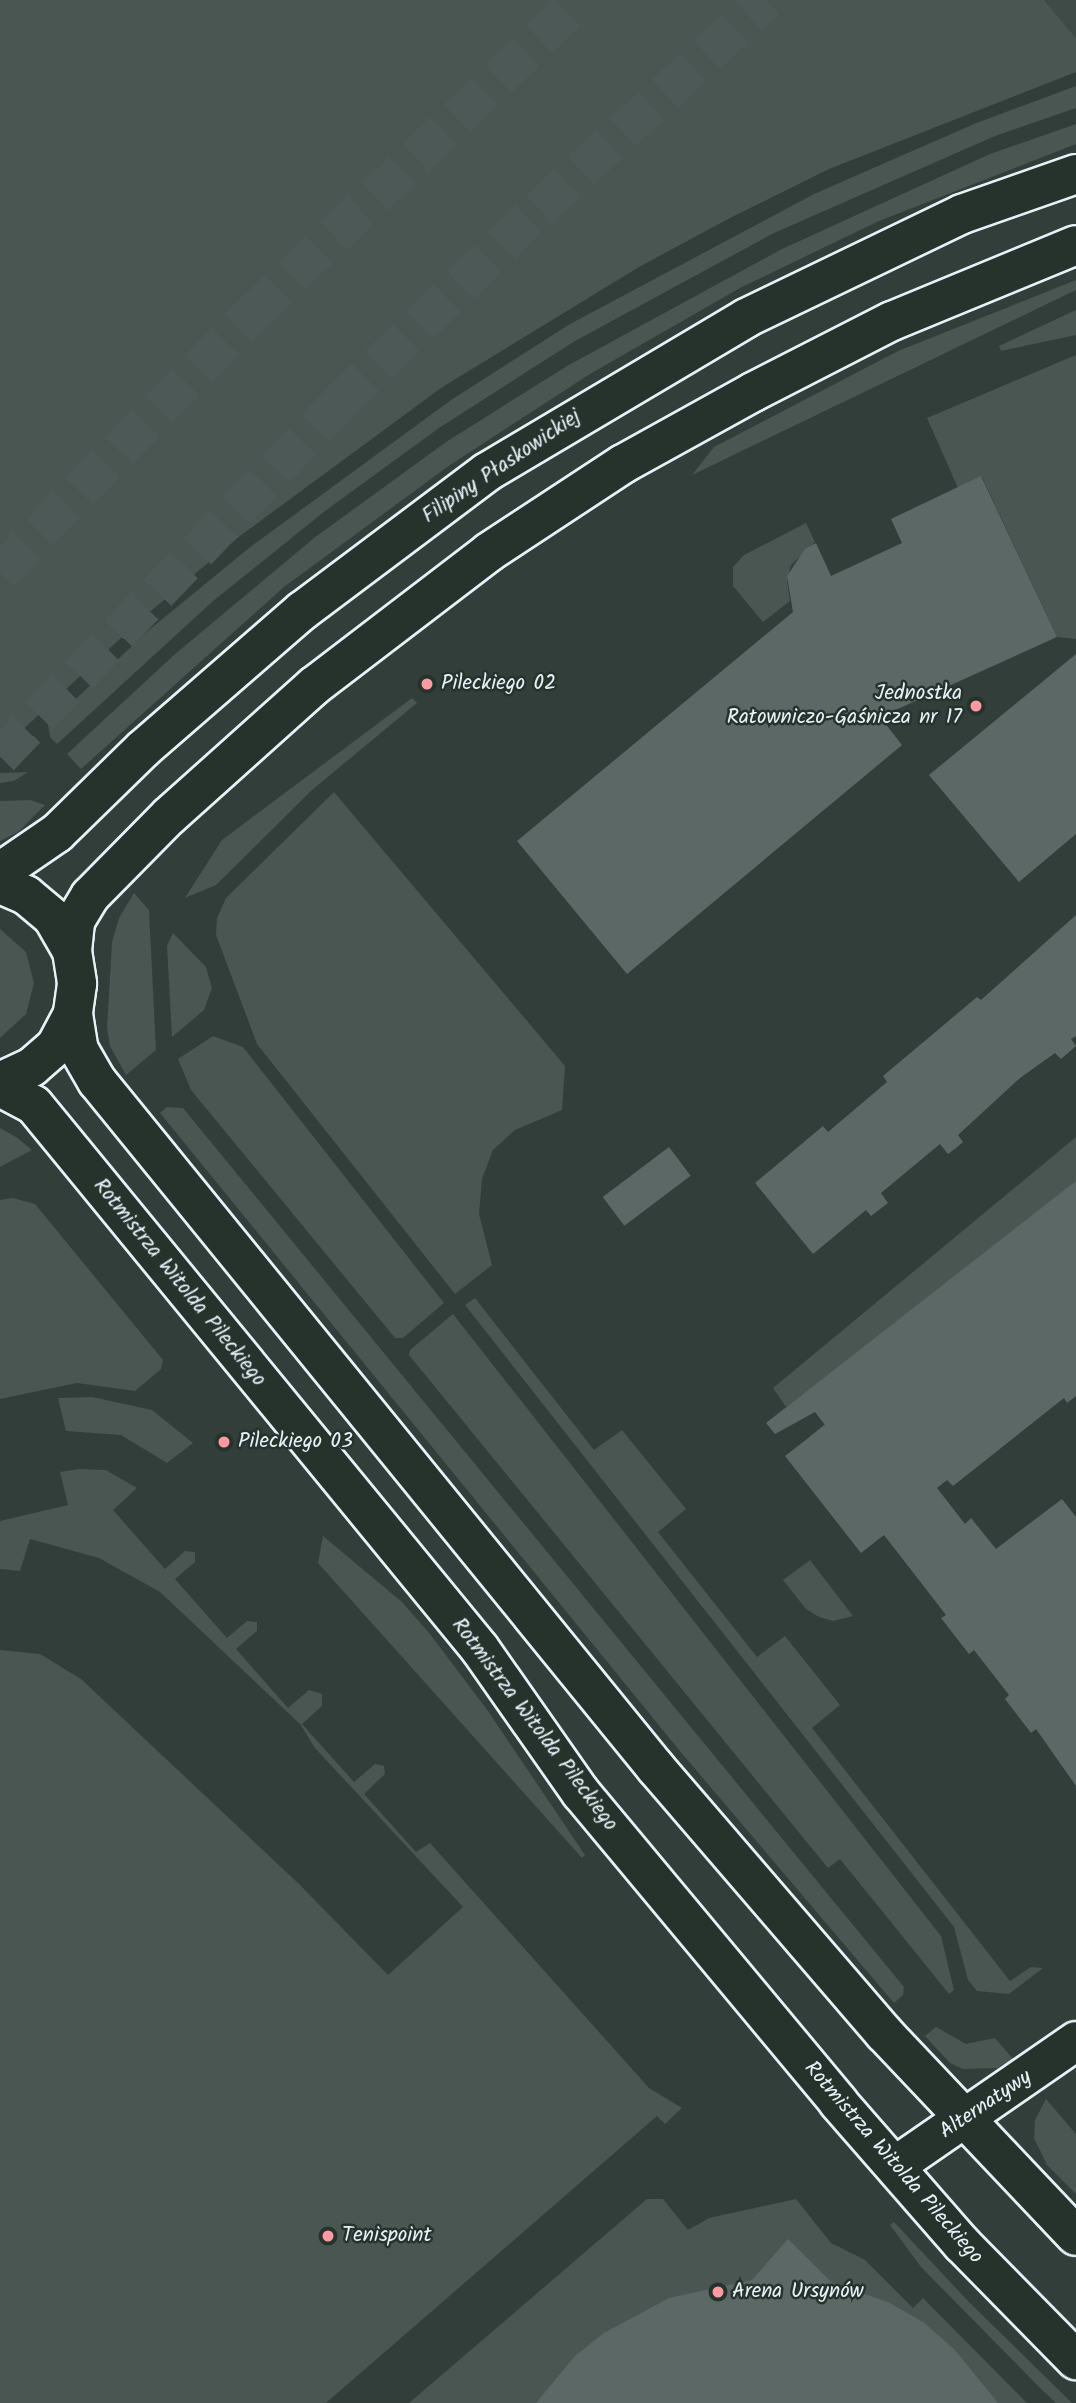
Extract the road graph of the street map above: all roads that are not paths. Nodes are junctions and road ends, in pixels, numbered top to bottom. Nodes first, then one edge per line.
1 (1076, 174) edge
2 (1076, 245) edge
3 (0, 872) edge
4 (0, 884) edge
5 (72, 951) junction
6 (73, 1014) junction
7 (0, 1084) edge
8 (1076, 2041) edge
9 (963, 2122) junction
10 (895, 2166) junction
11 (1076, 2236) edge
12 (1076, 2360) edge

1 - 3 main road, Filipiny Płaskowickiej
2 - 5 main road
4 - 5 main road
5 - 6 main road
6 - 7 main road
6 - 9 main road
7 - 10 main road, Rotmistrza Witolda Pileckiego
8 - 9 main road, Alternatywy
9 - 10 main road, Alternatywy
9 - 11 main road
10 - 12 main road, Rotmistrza Witolda Pileckiego

